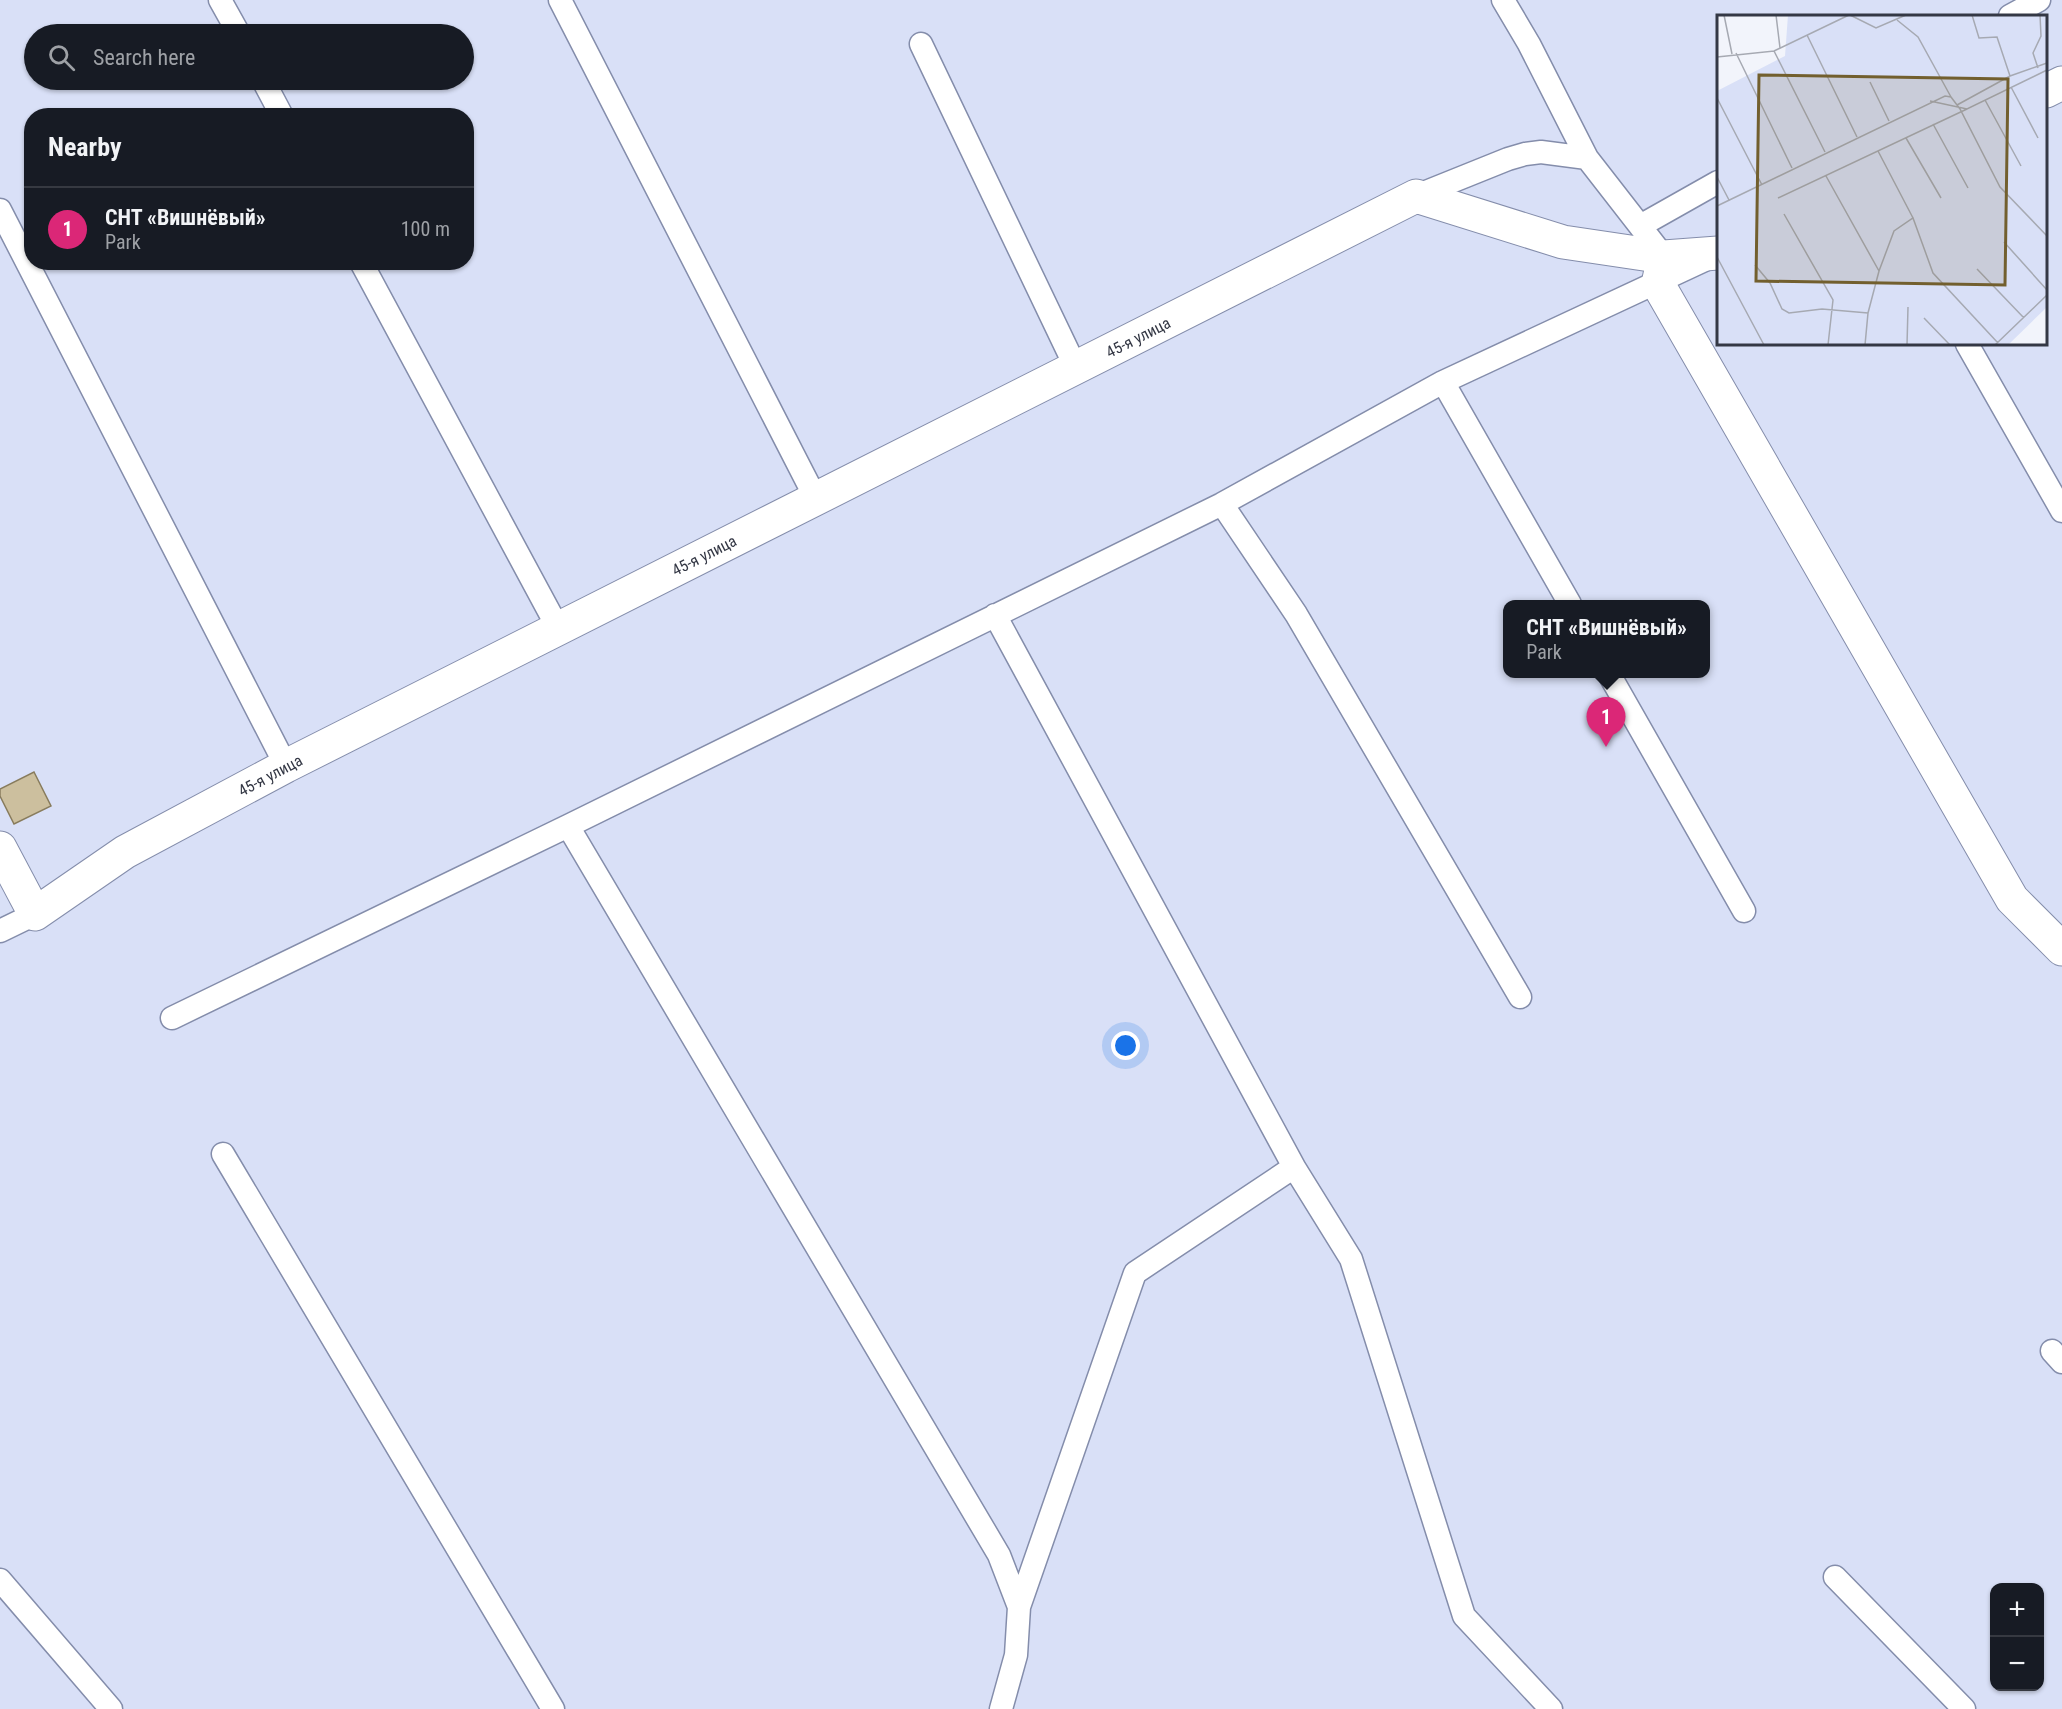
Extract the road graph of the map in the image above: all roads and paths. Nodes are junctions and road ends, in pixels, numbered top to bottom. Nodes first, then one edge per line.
1 (220, 0) edge
2 (560, 0) edge
3 (1503, 0) edge
4 (2039, 0) edge
5 (2012, 15) edge
6 (233, 24) edge
7 (921, 44) dead end
8 (2062, 83) edge
9 (268, 90) edge
10 (2047, 90) edge
11 (278, 108) edge
12 (1587, 158) junction
13 (1717, 183) edge
14 (1416, 196) junction
15 (0, 210) edge
16 (1640, 226) junction
17 (1717, 254) edge
18 (24, 257) edge
19 (31, 270) edge
20 (365, 270) edge
21 (1661, 270) junction
22 (1968, 345) edge
23 (1076, 368) junction
24 (1443, 382) junction
25 (816, 499) junction
26 (1222, 504) junction
27 (2062, 511) edge
28 (1568, 600) edge
29 (994, 615) junction
30 (558, 628) junction
31 (1611, 678) edge
32 (285, 766) junction
33 (568, 826) junction
34 (0, 848) edge
35 (1744, 911) dead end
36 (35, 914) junction
37 (0, 931) edge
38 (2062, 949) edge
39 (1520, 997) dead end
40 (172, 1018) dead end
41 (223, 1154) dead end
42 (1294, 1167) junction
43 (1834, 1577) dead end
44 (0, 1580) edge
45 (1019, 1607) junction
46 (111, 1709) edge
47 (554, 1709) edge
48 (1001, 1709) edge
49 (1551, 1709) edge
50 (1964, 1709) edge

1 - 6 lane
2 - 25 lane
3 - 12 lane
4 - 5 lane
7 - 23 lane
8 - 10 street
9 - 11 lane
12 - 14 lane
12 - 16 lane
13 - 16 lane
14 - 21 street
14 - 23 street, 45-я улица
15 - 18 lane
16 - 21 lane
17 - 21 street
19 - 32 lane
20 - 30 lane
21 - 24 lane
21 - 38 street
22 - 27 lane
23 - 25 street, 45-я улица
24 - 26 lane
24 - 28 lane
25 - 30 street, 45-я улица
26 - 29 lane
26 - 39 lane
29 - 33 lane
29 - 42 lane
30 - 32 street, 45-я улица
31 - 35 lane
32 - 36 street, 45-я улица
33 - 40 lane
33 - 45 lane
34 - 36 street
36 - 37 lane, 45-я улица
41 - 47 lane
42 - 45 lane
42 - 49 lane
43 - 50 lane
44 - 46 lane
45 - 48 lane

